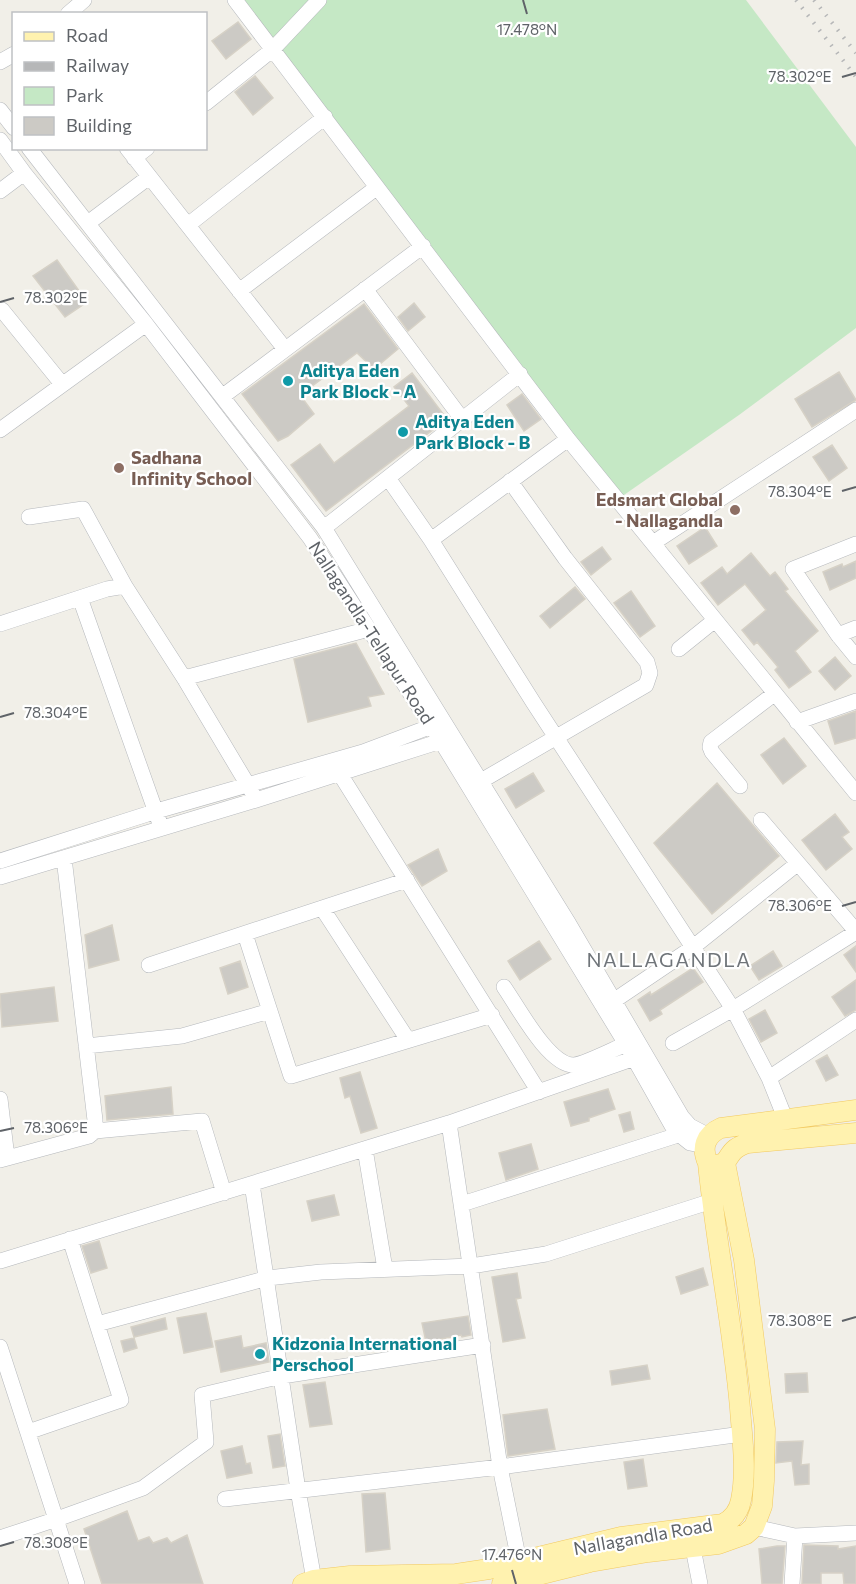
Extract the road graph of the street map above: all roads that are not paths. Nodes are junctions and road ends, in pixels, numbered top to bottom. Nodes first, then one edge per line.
1 (84, 0) edge
2 (235, 0) edge
3 (319, 0) edge
4 (70, 12) edge
5 (272, 50) junction
6 (207, 102) edge
7 (0, 110) edge
8 (325, 117) junction
9 (12, 125) edge
10 (0, 140) edge
11 (31, 150) edge
12 (130, 153) edge
13 (24, 173) junction
14 (149, 177) junction
15 (376, 188) junction
16 (0, 190) edge
17 (88, 224) junction
18 (188, 225) junction
19 (423, 246) junction
20 (365, 289) junction
21 (239, 291) junction
22 (1, 310) edge
23 (146, 324) junction
24 (285, 348) junction
25 (520, 374) junction
26 (62, 384) junction
27 (223, 396) junction
28 (856, 410) edge
29 (462, 419) junction
30 (0, 430) edge
31 (567, 439) junction
32 (388, 478) junction
33 (510, 481) junction
34 (29, 517) dead end
35 (324, 528) junction
36 (431, 540) junction
37 (653, 543) junction
38 (856, 544) edge
39 (125, 586) junction
40 (80, 598) junction
41 (715, 620) junction
42 (0, 624) edge
43 (856, 628) edge
44 (369, 629) junction
45 (838, 635) junction
46 (679, 649) dead end
47 (856, 657) edge
48 (184, 678) junction
49 (774, 693) junction
50 (856, 701) edge
51 (797, 722) junction
52 (432, 726) junction
53 (557, 738) junction
54 (441, 741) junction
55 (340, 774) junction
56 (481, 781) junction
57 (249, 784) junction
58 (740, 786) dead end
59 (855, 789) edge
60 (256, 800) junction
61 (156, 812) junction
62 (761, 820) dead end
63 (162, 827) junction
64 (64, 858) junction
65 (0, 861) edge
66 (797, 864) junction
67 (0, 877) edge
68 (406, 880) junction
69 (322, 908) junction
70 (564, 928) junction
71 (856, 931) edge
72 (245, 934) junction
73 (692, 948) junction
74 (149, 965) dead end
75 (504, 987) dead end
76 (615, 1000) junction
77 (733, 1009) junction
78 (270, 1011) junction
79 (492, 1015) junction
80 (856, 1020) edge
81 (408, 1040) junction
82 (673, 1043) dead end
83 (626, 1044) junction
84 (86, 1046) junction
85 (635, 1059) junction
86 (769, 1078) junction
87 (539, 1092) junction
88 (0, 1099) edge
89 (856, 1110) edge
90 (785, 1118) junction
91 (449, 1123) junction
92 (94, 1131) junction
93 (856, 1133) edge
94 (678, 1135) junction
95 (365, 1149) junction
96 (712, 1152) junction
97 (4, 1159) edge
98 (252, 1184) junction
99 (224, 1193) junction
100 (712, 1201) junction
101 (462, 1204) junction
102 (70, 1239) junction
103 (0, 1261) edge
104 (471, 1266) junction
105 (385, 1269) junction
106 (268, 1278) junction
107 (97, 1324) junction
108 (483, 1345) junction
109 (0, 1347) edge
110 (282, 1376) junction
111 (28, 1432) junction
112 (742, 1434) junction
113 (500, 1467) junction
114 (298, 1491) junction
115 (225, 1499) dead end
116 (57, 1519) junction
117 (754, 1527) junction
118 (856, 1533) edge
119 (795, 1536) junction
120 (0, 1538) edge
121 (693, 1548) junction
122 (519, 1561) junction
123 (309, 1582) edge
124 (77, 1584) edge
125 (502, 1584) edge
126 (700, 1584) edge
127 (792, 1584) edge

1 - 4 street
2 - 5 street
3 - 5 street
5 - 6 street
5 - 8 street
7 - 9 street
8 - 15 street
8 - 18 street
10 - 13 street, Nallagandla-Tellapur Road
11 - 17 street, Nallagandla-Tellapur Road
12 - 14 street
13 - 16 street
13 - 23 street, Nallagandla-Tellapur Road
14 - 17 street
14 - 18 street
15 - 19 street
15 - 21 street
17 - 27 street, Nallagandla-Tellapur Road
18 - 21 street
19 - 20 street
19 - 25 street
20 - 24 street
20 - 29 street
21 - 24 street
22 - 26 street
23 - 26 street
23 - 44 street, Nallagandla-Tellapur Road
24 - 27 street
25 - 29 street
25 - 31 street
26 - 30 street
27 - 35 street, Nallagandla-Tellapur Road
28 - 37 street
29 - 32 street
31 - 33 street
31 - 37 street
32 - 35 street
32 - 36 street
33 - 36 street
33 - 53 street
34 - 39 street
35 - 56 street, Nallagandla-Tellapur Road
36 - 53 street
37 - 41 street
38 - 45 street
39 - 40 street
39 - 48 street
40 - 42 street
40 - 61 street
41 - 46 street
41 - 49 street
43 - 45 street
44 - 48 street
44 - 52 street, Nallagandla-Tellapur Road
45 - 47 street
48 - 57 street
49 - 51 street
49 - 58 street
50 - 51 street
51 - 59 street
52 - 54 street, Nallagandla-Tellapur Road
52 - 57 street
53 - 56 street
53 - 73 street
54 - 55 street
54 - 70 street, Nallagandla-Tellapur Road
55 - 60 street
55 - 68 street
56 - 70 street, Nallagandla-Tellapur Road
57 - 60 street
57 - 61 street
60 - 63 street
61 - 63 street
61 - 65 street
62 - 66 street
63 - 64 street
64 - 67 street
64 - 84 street
66 - 71 street
66 - 73 street
68 - 69 street
68 - 79 street
69 - 72 street
69 - 81 street
70 - 76 street, Nallagandla-Tellapur Road
70 - 83 street, Nallagandla-Tellapur Road
71 - 77 street
72 - 74 street
72 - 78 street
73 - 76 street
73 - 77 street
75 - 83 street
76 - 96 street, Nallagandla-Tellapur Road
77 - 82 street
77 - 86 street
78 - 81 street
78 - 84 street
79 - 81 street
79 - 87 street
80 - 86 street
83 - 85 street, Nallagandla-Tellapur Road
84 - 92 street
85 - 87 street
85 - 94 street, Nallagandla-Tellapur Road
86 - 90 street
87 - 91 street
88 - 97 street
89 - 90 main road
90 - 96 main road
91 - 95 street
91 - 101 street
92 - 97 street
92 - 99 street
93 - 96 main road
94 - 96 street
94 - 101 street
95 - 98 street
95 - 105 street
96 - 100 main road, Nallagandla Road
96 - 117 main road
98 - 99 street
98 - 106 street
99 - 102 street
100 - 104 street
100 - 112 main road, Nallagandla Road
101 - 104 street
102 - 103 street
102 - 107 street
104 - 105 street
104 - 108 street
105 - 106 street
106 - 107 street
106 - 110 street
107 - 111 street
108 - 110 street
108 - 113 street
109 - 111 street
110 - 114 street
110 - 116 street
111 - 116 street
112 - 113 street
112 - 122 main road, Nallagandla Road
113 - 114 street
113 - 122 street
114 - 115 street
114 - 123 street
116 - 120 street
116 - 124 street
117 - 119 street
117 - 121 main road, Nallagandla Road
118 - 119 street
119 - 127 street
121 - 125 main road, Nallagandla Road
121 - 126 street
122 - 123 main road, Nallagandla Road

